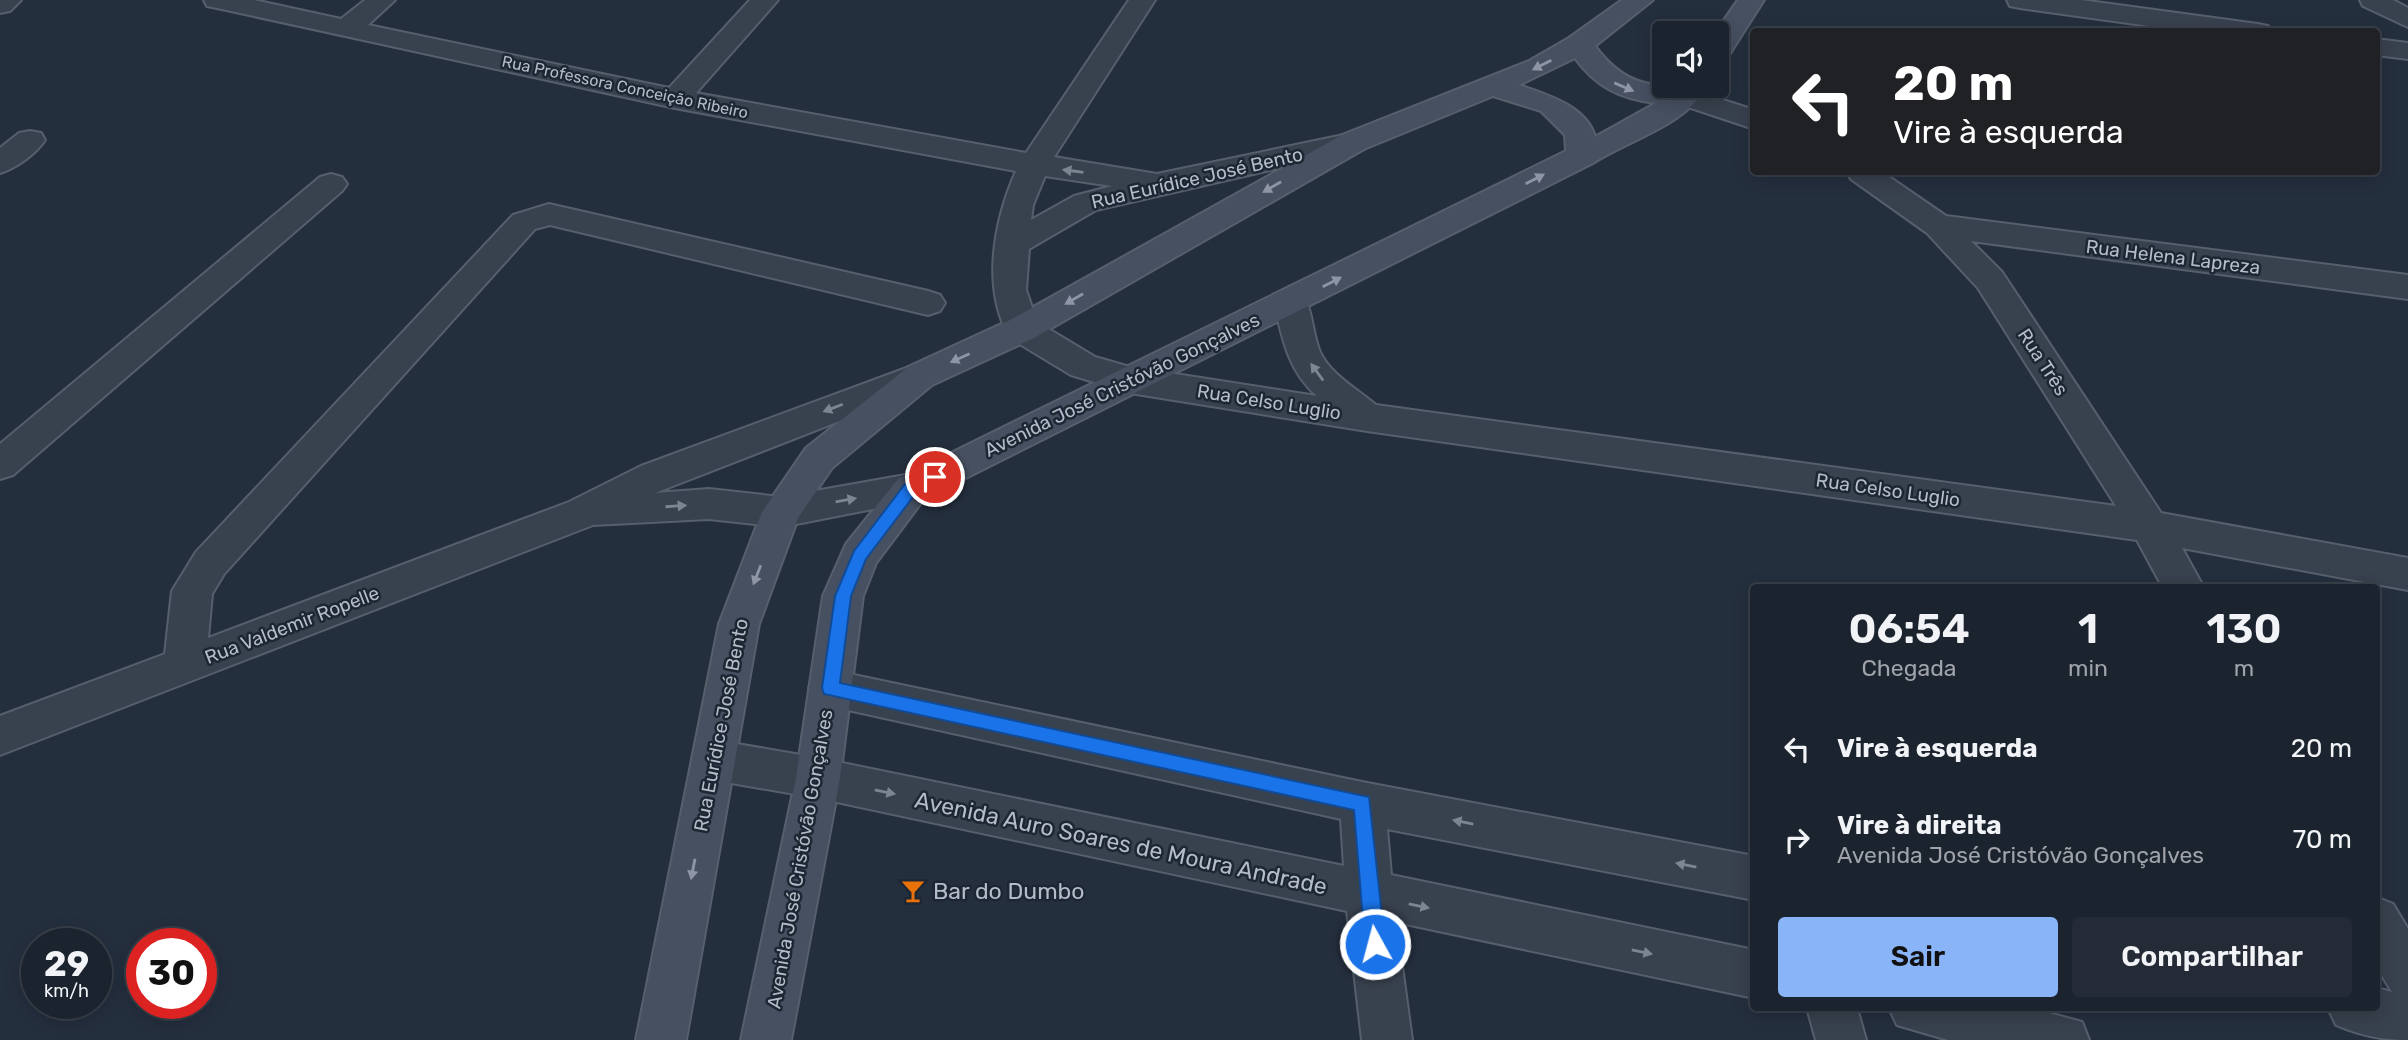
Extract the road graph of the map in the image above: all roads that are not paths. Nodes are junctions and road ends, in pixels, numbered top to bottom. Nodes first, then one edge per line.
1 (8, 0) edge
2 (217, 0) edge
3 (383, 0) edge
4 (765, 0) edge
5 (1142, 0) edge
6 (1640, 0) edge
7 (1751, 0) edge
8 (2020, 0) edge
9 (2373, 0) edge
10 (0, 5) edge
11 (2408, 19) edge
12 (346, 28) junction
13 (2228, 28) edge
14 (1729, 34) edge
15 (1579, 44) junction
16 (2380, 48) edge
17 (2408, 51) edge
18 (1494, 87) junction
19 (1652, 92) edge
20 (1679, 98) edge
21 (1705, 98) edge
22 (675, 99) junction
23 (1750, 118) edge
24 (30, 140) dead end
25 (1353, 142) junction
26 (1582, 156) junction
27 (0, 163) edge
28 (1034, 165) junction
29 (1866, 175) edge
30 (1161, 183) junction
31 (331, 184) dead end
32 (1938, 226) junction
33 (1013, 244) junction
34 (2408, 287) edge
35 (1291, 302) junction
36 (928, 303) dead end
37 (1022, 329) junction
38 (920, 376) junction
39 (1130, 380) junction
40 (1367, 417) junction
41 (0, 465) edge
42 (911, 489) junction
43 (782, 512) junction
44 (583, 513) junction
45 (2149, 526) junction
46 (2408, 574) edge
47 (2182, 584) edge
48 (186, 665) junction
49 (830, 688) junction
50 (0, 736) edge
51 (713, 761) junction
52 (818, 778) junction
53 (1362, 803) junction
54 (1750, 877) edge
55 (1369, 896) junction
56 (2380, 927) edge
57 (1750, 973) edge
58 (2408, 974) edge
59 (1833, 1011) edge
60 (1928, 1011) edge
61 (2367, 1011) edge
62 (2408, 1020) edge
63 (661, 1040) edge
64 (766, 1040) edge
65 (1387, 1040) edge
66 (1841, 1040) edge
67 (2064, 1040) edge

1 - 10 street
2 - 12 street, Rua Professora Conceição Ribeiro
3 - 12 street
4 - 22 street
5 - 28 street
6 - 15 street, Rua Eurídice José Bento
7 - 14 street
8 - 13 street
9 - 11 street
12 - 22 street, Rua Professora Conceição Ribeiro
15 -> 18 street, Rua Eurídice José Bento
15 -> 19 street
16 - 17 street
18 - 25 street, Rua Eurídice José Bento
18 - 26 street
20 - 26 street, Avenida José Cristóvão Gonçalves
21 - 23 street
22 - 28 street, Rua Professora Conceição Ribeiro
24 - 27 street
25 - 30 street, Rua Eurídice José Bento
25 -> 37 street, Rua Eurídice José Bento
35 -> 26 street, Avenida José Cristóvão Gonçalves
30 -> 28 street, Rua Professora Conceição Ribeiro
28 - 33 street
29 - 32 street, Rua Três
30 - 33 street, Rua Eurídice José Bento
31 - 41 street
32 - 34 street, Rua Helena Lapreza
32 - 45 street, Rua Três
33 - 37 street
35 - 39 street, Avenida José Cristóvão Gonçalves
40 -> 35 street, Rua Celso Luglio
36 - 48 street
37 -> 38 street, Rua Eurídice José Bento
37 - 39 street
38 - 43 street, Rua Eurídice José Bento
38 -> 44 street, Rua Valdemir Ropelle
39 - 40 street, Rua Celso Luglio
39 - 42 street, Avenida José Cristóvão Gonçalves
40 - 45 street, Rua Celso Luglio
43 -> 42 street, Rua Valdemir Ropelle
42 - 49 street, Avenida José Cristóvão Gonçalves
44 -> 43 street, Rua Valdemir Ropelle
43 -> 51 street, Rua Eurídice José Bento
44 - 48 street, Rua Valdemir Ropelle
45 - 46 street, Rua Celso Luglio
45 - 47 street, Rua Três
48 - 50 street, Rua Valdemir Ropelle
49 - 52 street, Avenida José Cristóvão Gonçalves
49 - 53 street
51 - 52 street, Avenida Auro Soares de Moura Andrade
51 -> 63 street, Rua Eurídice José Bento
52 -> 55 street, Avenida Auro Soares de Moura Andrade
52 - 64 street, Avenida José Cristóvão Gonçalves
54 -> 53 street
53 - 55 street
55 -> 57 street, Avenida Auro Soares de Moura Andrade
55 - 65 street
56 - 58 street
59 - 66 street
60 - 67 street
61 - 62 street

